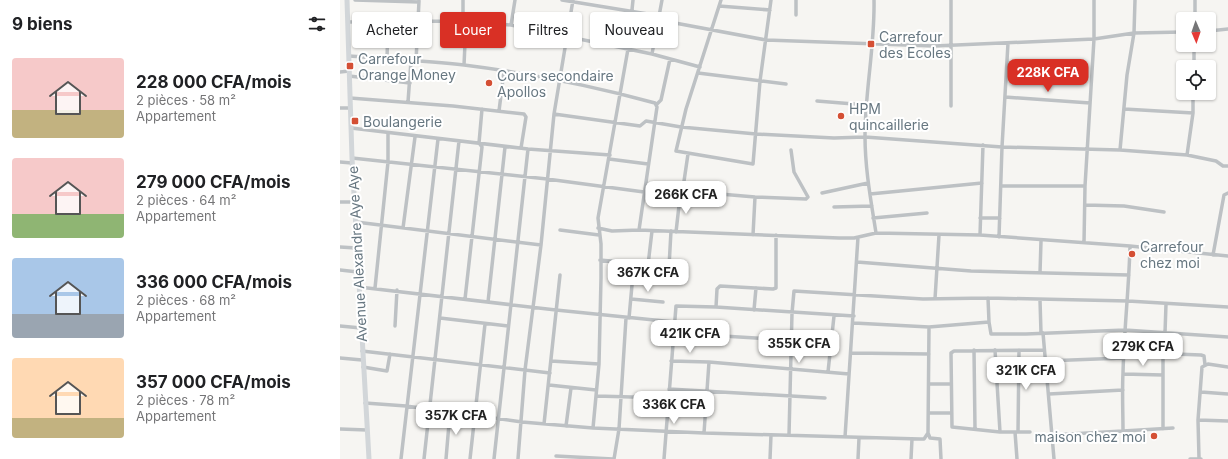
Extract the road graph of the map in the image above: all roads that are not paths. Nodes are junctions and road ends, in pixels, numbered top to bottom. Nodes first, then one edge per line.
1 (347, 0) edge
2 (355, 0) edge
3 (463, 0) edge
4 (515, 0) edge
5 (562, 0) edge
6 (633, 0) edge
7 (662, 0) edge
8 (721, 0) edge
9 (771, 0) edge
10 (796, 0) edge
11 (874, 0) edge
12 (951, 0) edge
13 (1094, 0) edge
14 (1135, 0) edge
15 (1195, 0) edge
16 (420, 1) edge
17 (573, 1) edge
18 (719, 6) junction
19 (770, 10) junction
20 (632, 11) junction
21 (419, 12) edge
22 (464, 12) edge
23 (571, 12) edge
24 (636, 12) edge
25 (660, 12) edge
26 (1195, 12) edge
27 (796, 16) dead end
28 (348, 22) junction
29 (352, 22) edge
30 (678, 22) edge
31 (506, 25) edge
32 (511, 25) junction
33 (514, 26) edge
34 (1228, 29) edge
35 (711, 30) junction
36 (1216, 30) edge
37 (1176, 32) edge
38 (1134, 33) junction
39 (582, 39) edge
40 (1094, 39) junction
41 (766, 40) junction
42 (1008, 42) junction
43 (872, 44) junction
44 (951, 45) junction
45 (387, 48) edge
46 (415, 48) edge
47 (464, 48) edge
48 (566, 48) edge
49 (653, 48) edge
50 (628, 49) junction
51 (652, 54) junction
52 (348, 56) junction
53 (387, 59) junction
54 (670, 59) junction
55 (413, 61) junction
56 (464, 65) junction
57 (700, 67) junction
58 (504, 71) junction
59 (340, 72) edge
60 (698, 73) junction
61 (349, 74) junction
62 (560, 81) junction
63 (760, 81) junction
64 (410, 83) junction
65 (786, 84) dead end
66 (620, 94) junction
67 (1005, 97) junction
68 (350, 98) junction
69 (1193, 100) edge
70 (817, 101) dead end
71 (408, 102) junction
72 (1090, 103) junction
73 (657, 104) junction
74 (866, 105) junction
75 (951, 106) dead end
76 (340, 108) edge
77 (350, 108) junction
78 (482, 109) junction
79 (1124, 109) junction
80 (499, 111) junction
81 (1193, 113) junction
82 (554, 114) junction
83 (614, 122) junction
84 (654, 123) junction
85 (681, 127) junction
86 (351, 128) junction
87 (388, 134) junction
88 (756, 134) junction
89 (415, 137) junction
90 (865, 137) junction
91 (438, 139) junction
92 (459, 141) junction
93 (479, 143) junction
94 (984, 145) junction
95 (505, 146) junction
96 (1002, 147) junction
97 (521, 148) junction
98 (528, 149) junction
99 (551, 150) junction
100 (790, 150) dead end
101 (1087, 150) junction
102 (1120, 150) junction
103 (688, 154) junction
104 (1187, 155) junction
105 (609, 157) junction
106 (352, 161) junction
107 (340, 162) edge
108 (388, 162) junction
109 (648, 164) junction
110 (412, 165) junction
111 (1228, 166) edge
112 (435, 168) junction
113 (456, 170) junction
114 (480, 172) junction
115 (503, 175) junction
116 (524, 177) junction
117 (547, 179) junction
118 (868, 183) junction
119 (982, 183) junction
120 (605, 186) junction
121 (1002, 186) junction
122 (1085, 186) junction
123 (644, 192) junction
124 (822, 193) dead end
125 (1228, 193) edge
126 (870, 194) junction
127 (680, 197) dead end
128 (755, 197) junction
129 (340, 202) edge
130 (354, 202) junction
131 (1085, 205) junction
132 (872, 206) junction
133 (834, 207) dead end
134 (1164, 212) dead end
135 (927, 213) dead end
136 (874, 218) junction
137 (980, 218) junction
138 (1000, 218) junction
139 (356, 222) junction
140 (380, 225) junction
141 (403, 228) junction
142 (598, 228) junction
143 (427, 230) junction
144 (560, 230) dead end
145 (639, 230) junction
146 (652, 231) junction
147 (671, 231) junction
148 (676, 232) junction
149 (450, 233) junction
150 (876, 233) junction
151 (599, 235) junction
152 (753, 235) junction
153 (776, 235) junction
154 (939, 235) junction
155 (980, 235) junction
156 (472, 236) junction
157 (858, 237) junction
158 (999, 237) junction
159 (495, 239) junction
160 (1040, 241) junction
161 (517, 242) junction
162 (1084, 243) junction
163 (541, 245) junction
164 (1130, 246) junction
165 (340, 247) edge
166 (356, 248) junction
167 (1213, 255) junction
168 (1228, 256) edge
169 (600, 260) junction
170 (857, 262) junction
171 (648, 265) junction
172 (669, 266) junction
173 (684, 268) dead end
174 (340, 270) edge
175 (937, 270) junction
176 (358, 272) junction
177 (1040, 273) junction
178 (560, 275) dead end
179 (1129, 275) junction
180 (632, 285) dead end
181 (358, 286) junction
182 (375, 288) junction
183 (756, 288) junction
184 (398, 290) junction
185 (420, 293) junction
186 (855, 295) junction
187 (443, 296) junction
188 (988, 298) junction
189 (465, 299) junction
190 (631, 299) junction
191 (935, 299) junction
192 (1040, 300) junction
193 (1128, 301) junction
194 (488, 302) junction
195 (663, 302) dead end
196 (1166, 304) junction
197 (510, 305) junction
198 (533, 307) junction
199 (716, 307) junction
200 (1228, 307) edge
201 (556, 310) junction
202 (754, 310) junction
203 (792, 313) junction
204 (600, 314) junction
205 (834, 316) junction
206 (854, 316) junction
207 (440, 318) junction
208 (628, 318) junction
209 (674, 322) junction
210 (988, 322) junction
211 (854, 323) junction
212 (485, 324) junction
213 (340, 326) edge
214 (395, 326) dead end
215 (508, 326) junction
216 (929, 327) junction
217 (361, 328) junction
218 (1125, 330) junction
219 (673, 333) junction
220 (1042, 333) junction
221 (1165, 333) junction
222 (1228, 337) edge
223 (791, 340) junction
224 (830, 344) junction
225 (974, 350) junction
226 (995, 350) junction
227 (1019, 350) junction
228 (1044, 350) junction
229 (362, 351) junction
230 (851, 352) junction
231 (1124, 352) junction
232 (1163, 353) junction
233 (390, 354) junction
234 (929, 354) junction
235 (413, 356) junction
236 (340, 358) edge
237 (1123, 358) junction
238 (436, 359) junction
239 (362, 360) junction
240 (551, 361) junction
241 (671, 361) junction
242 (1045, 361) junction
243 (709, 362) junction
244 (599, 364) junction
245 (481, 365) junction
246 (1205, 365) junction
247 (363, 367) junction
248 (1228, 367) edge
249 (504, 368) junction
250 (525, 370) junction
251 (791, 370) junction
252 (828, 372) junction
253 (550, 373) junction
254 (849, 374) junction
255 (1122, 374) junction
256 (1163, 375) junction
257 (929, 384) junction
258 (951, 384) junction
259 (549, 385) junction
260 (571, 388) junction
261 (669, 389) junction
262 (596, 390) junction
263 (1123, 390) junction
264 (707, 391) junction
265 (1201, 392) junction
266 (1049, 394) junction
267 (1228, 394) edge
268 (596, 396) junction
269 (790, 396) junction
270 (620, 398) junction
271 (668, 398) junction
272 (825, 398) dead end
273 (365, 403) junction
274 (406, 406) junction
275 (430, 409) junction
276 (450, 412) junction
277 (929, 413) junction
278 (952, 413) junction
279 (475, 415) junction
280 (498, 419) junction
281 (1198, 420) junction
282 (1228, 421) edge
283 (522, 422) junction
284 (544, 424) junction
285 (566, 426) junction
286 (593, 428) junction
287 (1173, 428) dead end
288 (340, 429) edge
289 (618, 429) junction
290 (975, 429) junction
291 (1163, 429) junction
292 (367, 430) junction
293 (666, 431) junction
294 (1123, 431) junction
295 (1000, 432) junction
296 (1017, 432) junction
297 (1030, 432) dead end
298 (704, 433) junction
299 (928, 433) junction
300 (771, 435) junction
301 (789, 435) junction
302 (1052, 435) junction
303 (845, 438) junction
304 (859, 438) junction
305 (912, 439) junction
306 (556, 456) dead end
307 (369, 459) edge
308 (401, 459) edge
309 (424, 459) edge
310 (446, 459) edge
311 (470, 459) edge
312 (494, 459) edge
313 (518, 459) edge
314 (614, 459) edge
315 (664, 459) edge
316 (770, 459) edge
317 (858, 459) edge
318 (911, 459) edge
319 (941, 459) edge
320 (1017, 459) edge
321 (1054, 459) edge
322 (1190, 459) edge
323 (1200, 459) edge

1 - 28 street, Avenue Alexandre Aye Aye
2 - 16 street
3 - 22 street
4 - 32 street
5 - 17 street
6 - 20 street
7 - 25 street
8 - 18 street
9 - 19 street
10 - 27 street
11 - 43 street
12 - 44 street
13 - 40 street
14 - 38 street
15 - 26 street
16 - 21 street
17 - 20 street
17 - 23 street
18 - 19 street
18 - 35 street
19 - 41 street
20 - 24 street
20 - 50 street
28 - 29 street
28 - 52 street, Avenue Alexandre Aye Aye
30 - 35 street
31 - 32 street
32 - 33 street
34 - 36 street
35 - 41 street
35 - 57 street
37 - 38 street
38 - 40 street
38 - 79 street
39 - 50 street
40 - 42 street
40 - 72 street
41 - 43 street
41 - 63 street
42 - 44 street
42 - 67 street
43 - 44 street
43 - 74 street
44 - 75 street
45 - 53 street
46 - 55 street
47 - 56 street
48 - 62 street
49 - 51 street
50 - 51 street
50 - 66 street
51 - 54 street
52 - 53 street
52 - 61 street, Avenue Alexandre Aye Aye
53 - 55 street
54 - 57 street
54 - 73 street
55 - 56 street
55 - 64 street
56 - 58 street
57 - 60 street
58 - 62 street
58 - 80 street
59 - 61 street
60 - 63 street
60 - 85 street
61 - 64 street
61 - 68 street, Avenue Alexandre Aye Aye
62 - 66 street
62 - 82 street
63 - 65 street
63 - 88 street
64 - 71 street
66 - 73 street
66 - 83 street
67 - 72 street
67 - 96 street
68 - 71 street
68 - 77 street, Avenue Alexandre Aye Aye
69 - 81 street
70 - 74 street
71 - 78 street
72 - 101 street
73 - 84 street
74 - 90 street
76 - 77 street
77 - 86 street, Avenue Alexandre Aye Aye
78 - 80 street
78 - 93 street
79 - 81 street
79 - 102 street
80 - 97 street
81 - 104 street
82 - 83 street
82 - 99 street
83 - 84 street
83 - 105 street
84 - 85 street
84 - 109 street
85 - 88 street
85 - 103 street
86 - 87 street
86 - 106 street, Avenue Alexandre Aye Aye
87 - 89 street
87 - 108 street
88 - 90 street
88 - 103 street
89 - 91 street
89 - 110 street
90 - 94 street
90 - 118 street
91 - 92 street
91 - 112 street
92 - 93 street
92 - 113 street
93 - 95 street
93 - 114 street
94 - 96 street
94 - 119 street
95 - 97 street
95 - 115 street
96 - 101 street
96 - 121 street
97 - 98 street
98 - 99 street
98 - 116 street
99 - 105 street
99 - 117 street
100 - 128 street
101 - 102 street
101 - 122 street
102 - 104 street
103 - 128 street
104 - 111 street
105 - 109 street
105 - 120 street
106 - 107 street
106 - 108 street
106 - 130 street, Avenue Alexandre Aye Aye
108 - 110 street
108 - 140 street
109 - 123 street
110 - 112 street
110 - 141 street
112 - 113 street
112 - 143 street
113 - 114 street
113 - 149 street
114 - 115 street
114 - 156 street
115 - 116 street
115 - 159 street
116 - 117 street
116 - 161 street
117 - 120 street
117 - 163 street
118 - 124 street
118 - 126 street
119 - 126 street
119 - 137 street
120 - 123 street
120 - 142 street
121 - 122 street
121 - 138 street
122 - 131 street
123 - 145 street
125 - 167 street
126 - 132 street
127 - 148 street
128 - 152 street
129 - 130 street
130 - 139 street, Avenue Alexandre Aye Aye
131 - 134 street
131 - 162 street
132 - 133 street
132 - 136 street
135 - 136 street
136 - 150 street
137 - 138 street
137 - 155 street
138 - 158 street
139 - 140 street
139 - 166 street, Avenue Alexandre Aye Aye
140 - 141 street
140 - 182 street
141 - 143 street
142 - 145 street
142 - 151 street
143 - 149 street
143 - 185 street
144 - 151 street
145 - 146 street
146 - 147 street
146 - 171 street
147 - 148 street
147 - 172 street
148 - 152 street
149 - 156 street
149 - 187 street
150 - 154 street
150 - 157 street
151 - 169 street
152 - 153 street
153 - 157 street
153 - 183 street
154 - 155 street
154 - 175 street
155 - 158 street
156 - 159 street
156 - 189 street
157 - 170 street
158 - 160 street
159 - 161 street
159 - 194 street
160 - 162 street
160 - 177 street
161 - 163 street
161 - 197 street
162 - 164 street
163 - 198 street
164 - 167 street
164 - 179 street
165 - 166 street
166 - 176 street, Avenue Alexandre Aye Aye
167 - 168 street
169 - 171 street
169 - 204 street
170 - 175 street
170 - 186 street
171 - 172 street
172 - 173 street
174 - 176 street
175 - 177 street
175 - 191 street
176 - 181 street, Avenue Alexandre Aye Aye
177 - 179 street
178 - 201 street
179 - 193 street
180 - 190 street
181 - 182 street
181 - 217 street, Avenue Alexandre Aye Aye
182 - 184 street
183 - 199 street
183 - 202 street
184 - 185 street
184 - 214 street
185 - 187 street
185 - 235 street
186 - 191 street
186 - 203 street
186 - 206 street
187 - 189 street
187 - 207 street
188 - 191 street
188 - 192 street
188 - 210 street
189 - 194 street
190 - 195 street
190 - 208 street
192 - 193 street
192 - 220 street
193 - 196 street
193 - 218 street
194 - 197 street
196 - 200 street
196 - 221 street
197 - 198 street
197 - 215 street
198 - 201 street
198 - 250 street
199 - 202 street
199 - 209 street
201 - 204 street
201 - 240 street
202 - 203 street
203 - 205 street
203 - 223 street
204 - 208 street
204 - 244 street
205 - 206 street
205 - 224 street
206 - 211 street
207 - 212 street
207 - 238 street
208 - 209 street
208 - 270 street
209 - 219 street
210 - 216 street
210 - 220 street
211 - 216 street
211 - 230 street
212 - 215 street
212 - 245 street
213 - 217 street
215 - 249 street
216 - 234 street
217 - 229 street, Avenue Alexandre Aye Aye
218 - 220 street
218 - 221 street
218 - 231 street
219 - 223 street
219 - 241 street
220 - 228 street
221 - 222 street
223 - 224 street
223 - 251 street
224 - 252 street
225 - 226 street
225 - 258 street
225 - 290 street
226 - 227 street
226 - 295 street
227 - 228 street
227 - 296 street
228 - 242 street
229 - 233 street
229 - 239 street, Avenue Alexandre Aye Aye
230 - 234 street
230 - 254 street
231 - 232 street
231 - 237 street
232 - 246 street
232 - 256 street
233 - 235 street
233 - 247 street
234 - 257 street
235 - 238 street
235 - 274 street
236 - 239 street
237 - 242 street
237 - 255 street
238 - 245 street
238 - 275 street
239 - 247 street, Avenue Alexandre Aye Aye
240 - 244 street
240 - 253 street
241 - 243 street
241 - 261 street
242 - 266 street
243 - 251 street
243 - 264 street
244 - 262 street
245 - 249 street
245 - 279 street
246 - 248 street
246 - 265 street
247 - 273 street, Avenue Alexandre Aye Aye
249 - 250 street
249 - 280 street
250 - 253 street
250 - 283 street
251 - 252 street
251 - 269 street
252 - 254 street
253 - 259 street
254 - 303 street
255 - 256 street
255 - 263 street
256 - 291 street
257 - 258 street
257 - 277 street
258 - 278 street
259 - 260 street
259 - 284 street
260 - 262 street
260 - 285 street
261 - 264 street
261 - 271 street
262 - 268 street
263 - 266 street
263 - 294 street
264 - 269 street
264 - 298 street
265 - 267 street
265 - 281 street
266 - 302 street
268 - 270 street
268 - 286 street
269 - 272 street
269 - 301 street
270 - 271 street
270 - 289 street
271 - 293 street
273 - 274 street
273 - 292 street, Avenue Alexandre Aye Aye
274 - 275 street
274 - 308 street
275 - 276 street
275 - 309 street
276 - 279 street
276 - 310 street
277 - 278 street
277 - 299 street
278 - 290 street
279 - 280 street
279 - 311 street
280 - 283 street
280 - 312 street
281 - 282 street
281 - 323 street
283 - 284 street
283 - 313 street
284 - 285 street
285 - 286 street
286 - 289 street
287 - 291 street
288 - 292 street
289 - 293 street
289 - 314 street
290 - 295 street
291 - 294 street
292 - 307 street, Avenue Alexandre Aye Aye
293 - 298 street
293 - 315 street
294 - 302 street
295 - 296 street
296 - 297 street
296 - 320 street
298 - 300 street
299 - 305 street
299 - 319 street
300 - 301 street
300 - 316 street
301 - 303 street
302 - 321 street
303 - 304 street
304 - 305 street
304 - 317 street
305 - 318 street
306 - 314 street
322 - 323 street

